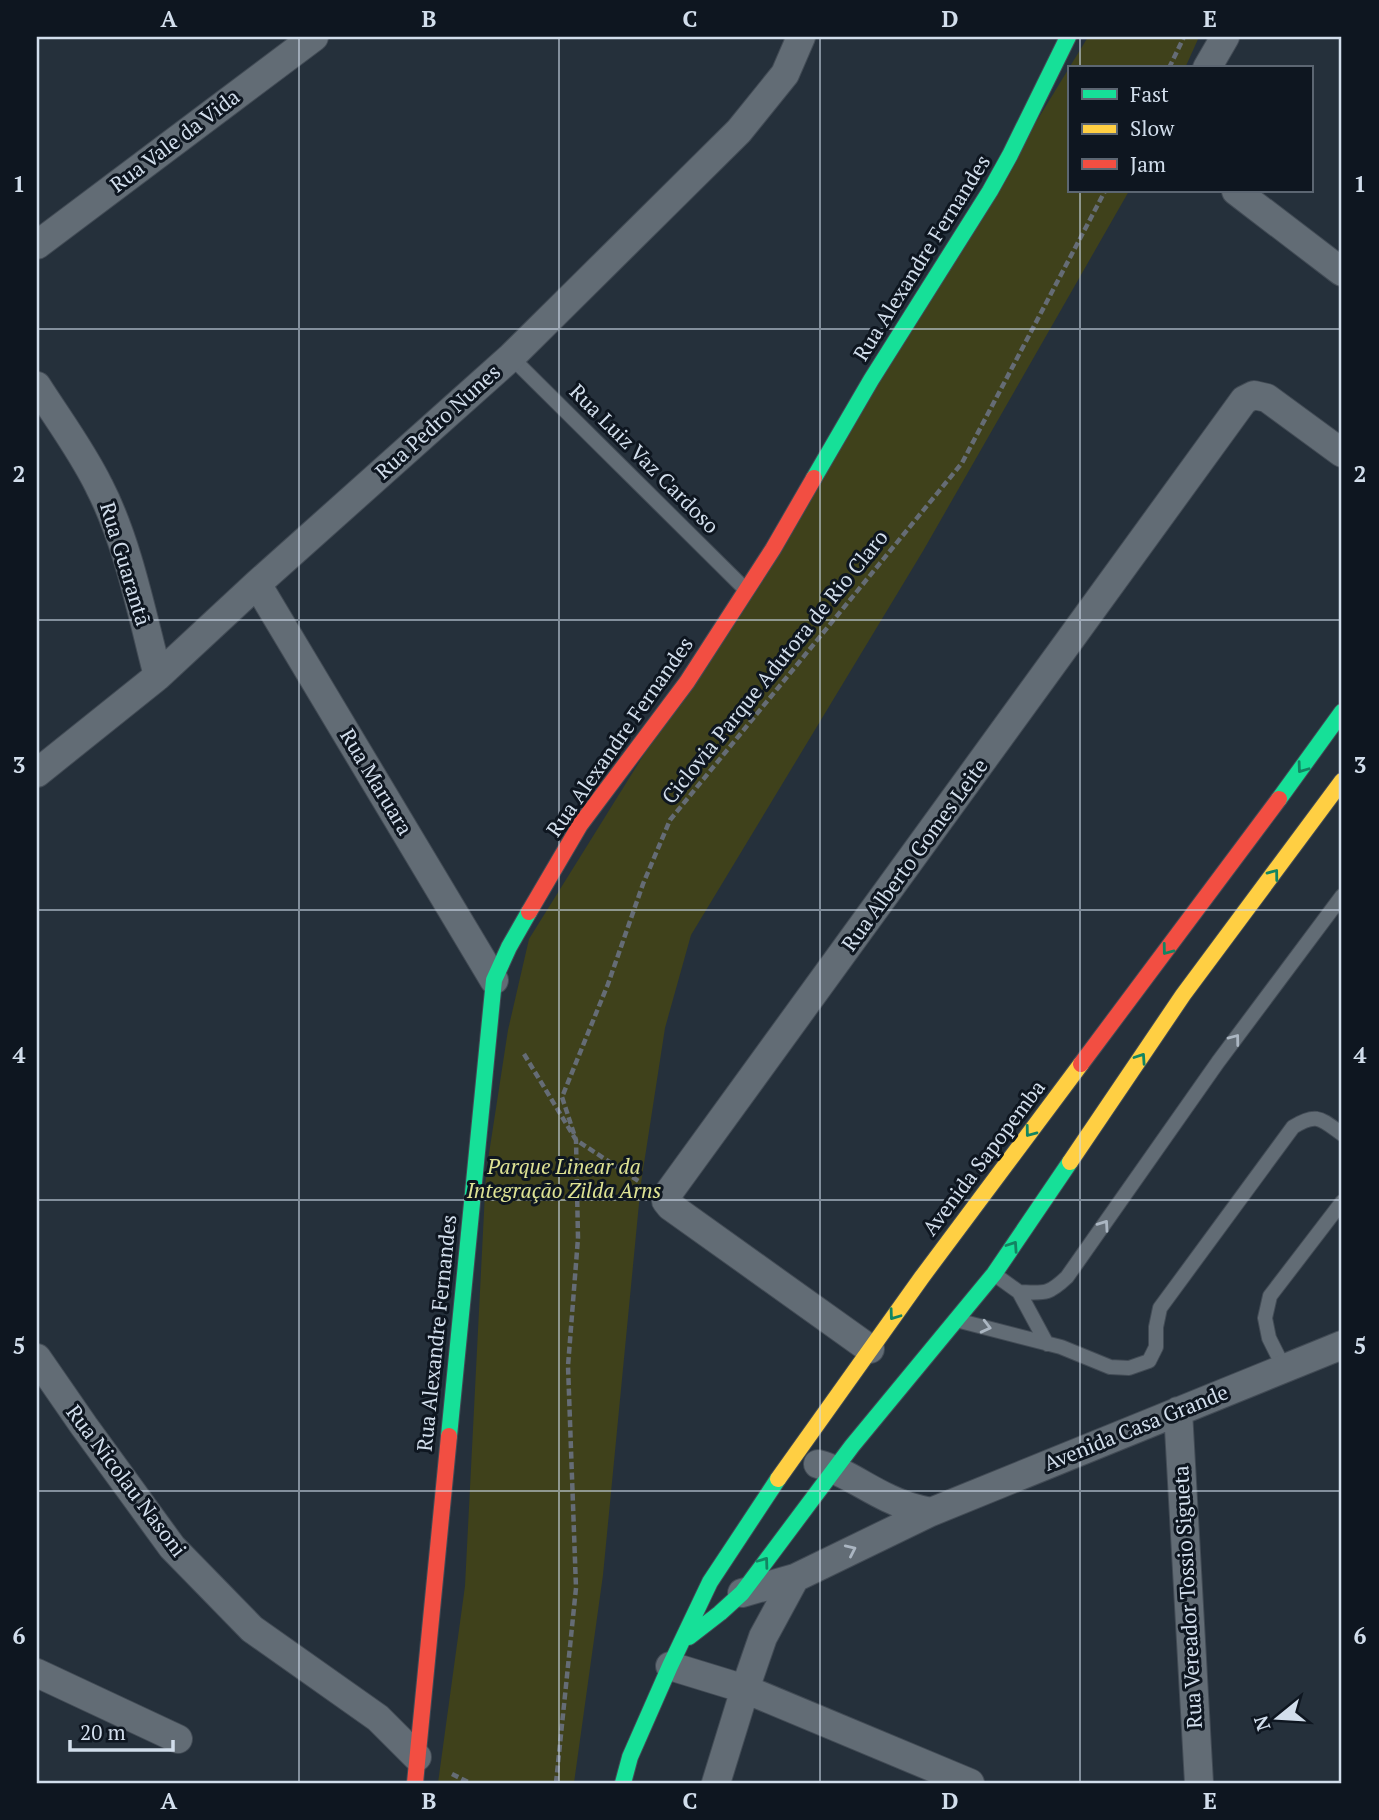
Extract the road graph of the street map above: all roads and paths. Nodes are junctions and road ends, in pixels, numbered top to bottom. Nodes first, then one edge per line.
1 (314, 37) edge
2 (801, 37) edge
3 (1068, 37) edge
4 (1225, 37) edge
5 (1208, 66) edge
6 (1104, 192) edge
7 (1238, 192) edge
8 (37, 245) edge
9 (1342, 272) edge
10 (511, 357) junction
11 (37, 386) edge
12 (1342, 453) edge
13 (257, 584) junction
14 (747, 591) junction
15 (158, 676) junction
16 (1342, 712) edge
17 (37, 773) edge
18 (1342, 783) edge
19 (1342, 896) edge
20 (494, 980) junction
21 (519, 1046) dead end
22 (1085, 1058) junction
23 (1342, 1134) edge
24 (576, 1140) junction
25 (1040, 1145) dead end
26 (666, 1201) junction
27 (1342, 1202) edge
28 (984, 1254) dead end
29 (993, 1274) junction
30 (1019, 1293) junction
31 (957, 1320) junction
32 (1047, 1344) junction
33 (1342, 1345) edge
34 (870, 1349) junction
35 (37, 1358) edge
36 (1284, 1368) junction
37 (1178, 1411) junction
38 (794, 1457) junction
39 (835, 1469) junction
40 (931, 1512) junction
41 (795, 1578) junction
42 (742, 1593) junction
43 (675, 1654) junction
44 (37, 1673) edge
45 (745, 1689) junction
46 (178, 1739) dead end
47 (416, 1770) edge
48 (556, 1783) edge
49 (623, 1783) edge
50 (716, 1783) edge
51 (970, 1783) edge
52 (1199, 1783) edge

1 - 8 street, Rua Vale da Vida
2 - 10 street, Rua Pedro Nunes
3 - 14 main road, Rua Alexandre Fernandes
4 - 5 street
6 - 24 path, Ciclovia Parque Adutora de Rio Claro
7 - 9 street
10 - 13 street, Rua Pedro Nunes
10 - 14 lane, Rua Luiz Vaz Cardoso
11 - 15 street, Rua Guarantã
12 - 26 street, Rua Alberto Gomes Leite
13 - 15 street, Rua Pedro Nunes
13 - 20 street, Rua Maruara
14 - 20 main road, Rua Alexandre Fernandes
15 - 17 street, Rua Pedro Nunes
16 -> 22 main road, Avenida Sapopemba
29 -> 18 main road, Avenida Sapopemba
30 -> 19 lane
20 - 47 main road, Rua Alexandre Fernandes
21 - 24 path
22 - 25 main road
22 -> 34 main road, Avenida Sapopemba
23 - 32 lane
24 - 26 path
24 - 48 path, Ciclovia Parque Adutora de Rio Claro
26 - 34 street
27 - 36 lane
28 - 29 main road
29 - 30 lane
29 - 31 main road, Avenida Sapopemba
30 - 32 lane
31 -> 32 lane
31 - 39 main road, Avenida Sapopemba
33 - 36 street, Avenida Casa Grande
34 - 38 main road, Avenida Sapopemba
35 - 47 street, Rua Nicolau Nasoni
36 - 37 street, Avenida Casa Grande
37 - 40 street, Avenida Casa Grande
37 - 52 street, Rua Vereador Tossio Sigueta
38 - 39 street
38 - 43 main road, Avenida Sapopemba
39 - 40 street
42 -> 39 main road, Avenida Sapopemba
41 -> 40 street, Avenida Casa Grande
41 - 42 street, Avenida Casa Grande
41 - 45 street
42 - 43 main road, Avenida Sapopemba
43 - 45 street
43 - 49 main road, Avenida Sapopemba
44 - 46 street
45 - 50 street
45 - 51 street

